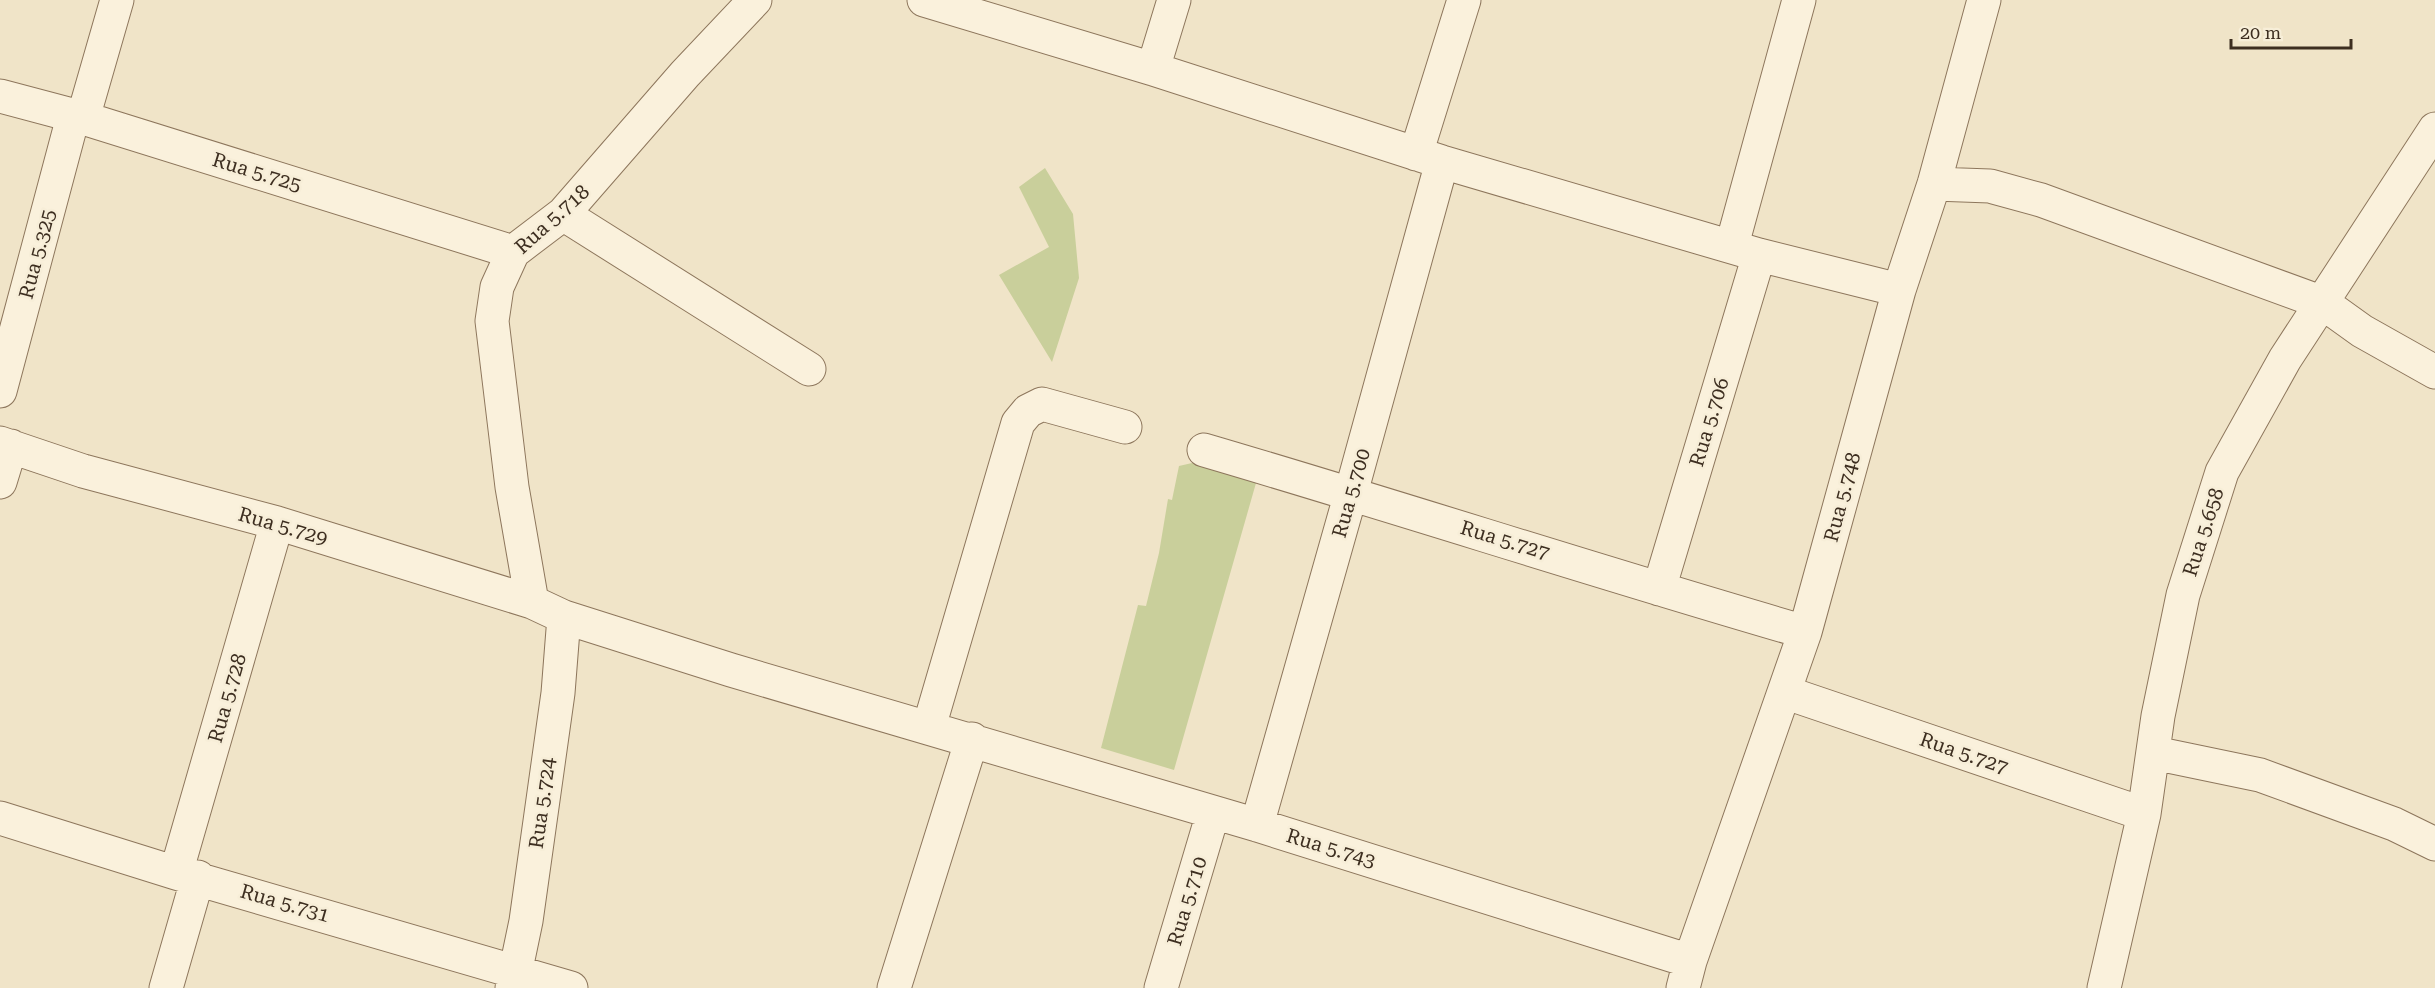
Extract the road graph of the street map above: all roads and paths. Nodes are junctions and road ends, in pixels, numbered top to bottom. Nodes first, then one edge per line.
1 (117, 0) edge
2 (755, 0) edge
3 (924, 0) edge
4 (1174, 0) edge
5 (1464, 0) edge
6 (1799, 0) edge
7 (1984, 0) edge
8 (1153, 69) junction
9 (0, 96) edge
10 (78, 117) junction
11 (2435, 129) edge
12 (1429, 158) junction
13 (1934, 184) junction
14 (563, 214) junction
15 (1745, 250) junction
16 (513, 252) junction
17 (1899, 290) junction
18 (2323, 303) junction
19 (809, 369) dead end
20 (2435, 372) edge
21 (0, 391) edge
22 (1125, 427) dead end
23 (6, 444) edge
24 (1204, 450) dead end
25 (0, 482) edge
26 (1351, 493) junction
27 (277, 523) junction
28 (1659, 589) junction
29 (532, 602) junction
30 (564, 617) junction
31 (1805, 632) junction
32 (1784, 692) junction
33 (929, 727) junction
34 (972, 739) junction
35 (2154, 753) junction
36 (1213, 813) junction
37 (2144, 814) junction
38 (0, 819) edge
39 (1257, 825) junction
40 (2435, 844) edge
41 (187, 875) junction
42 (1687, 974) edge
43 (514, 980) edge
44 (166, 988) edge
45 (571, 988) edge
46 (894, 988) edge
47 (1161, 988) edge
48 (2104, 988) edge

1 - 10 street, Rua 5.325
2 - 14 street, Rua 5.718
3 - 8 street
4 - 8 street
5 - 12 street, Rua 5.700
6 - 15 street, Rua 5.706
7 - 13 street, Rua 5.748
8 - 12 street
9 - 10 street, Rua 5.725
10 - 16 street, Rua 5.725
10 - 21 street, Rua 5.325
11 - 18 street, Rua 5.658
12 - 15 street
12 - 26 street, Rua 5.700
13 - 17 street, Rua 5.748
13 - 18 street
14 - 16 street, Rua 5.718
14 - 19 street
15 - 17 street
15 - 28 street, Rua 5.706
16 - 29 street, Rua 5.718
17 - 31 street, Rua 5.748
18 - 20 street
18 - 35 street, Rua 5.658
22 - 33 street
23 - 25 street
23 - 27 street, Rua 5.729
24 - 26 street, Rua 5.727
26 - 28 street, Rua 5.727
26 - 39 street, Rua 5.700
27 - 29 street, Rua 5.729
27 - 41 street, Rua 5.728
28 - 31 street, Rua 5.727
29 - 30 street, Rua 5.729
30 - 33 street, Rua 5.729
30 - 43 street, Rua 5.724
31 - 32 street, Rua 5.748
32 - 37 street, Rua 5.727
32 - 42 street, Rua 5.748
33 - 34 street, Rua 5.743
34 - 36 street, Rua 5.743
34 - 46 street
35 - 37 street, Rua 5.658
35 - 40 street
36 - 39 street, Rua 5.743
36 - 47 street, Rua 5.710
37 - 48 street, Rua 5.658
38 - 41 street, Rua 5.731
39 - 42 street, Rua 5.743
41 - 43 street, Rua 5.731
41 - 44 street, Rua 5.728
43 - 45 street, Rua 5.731

